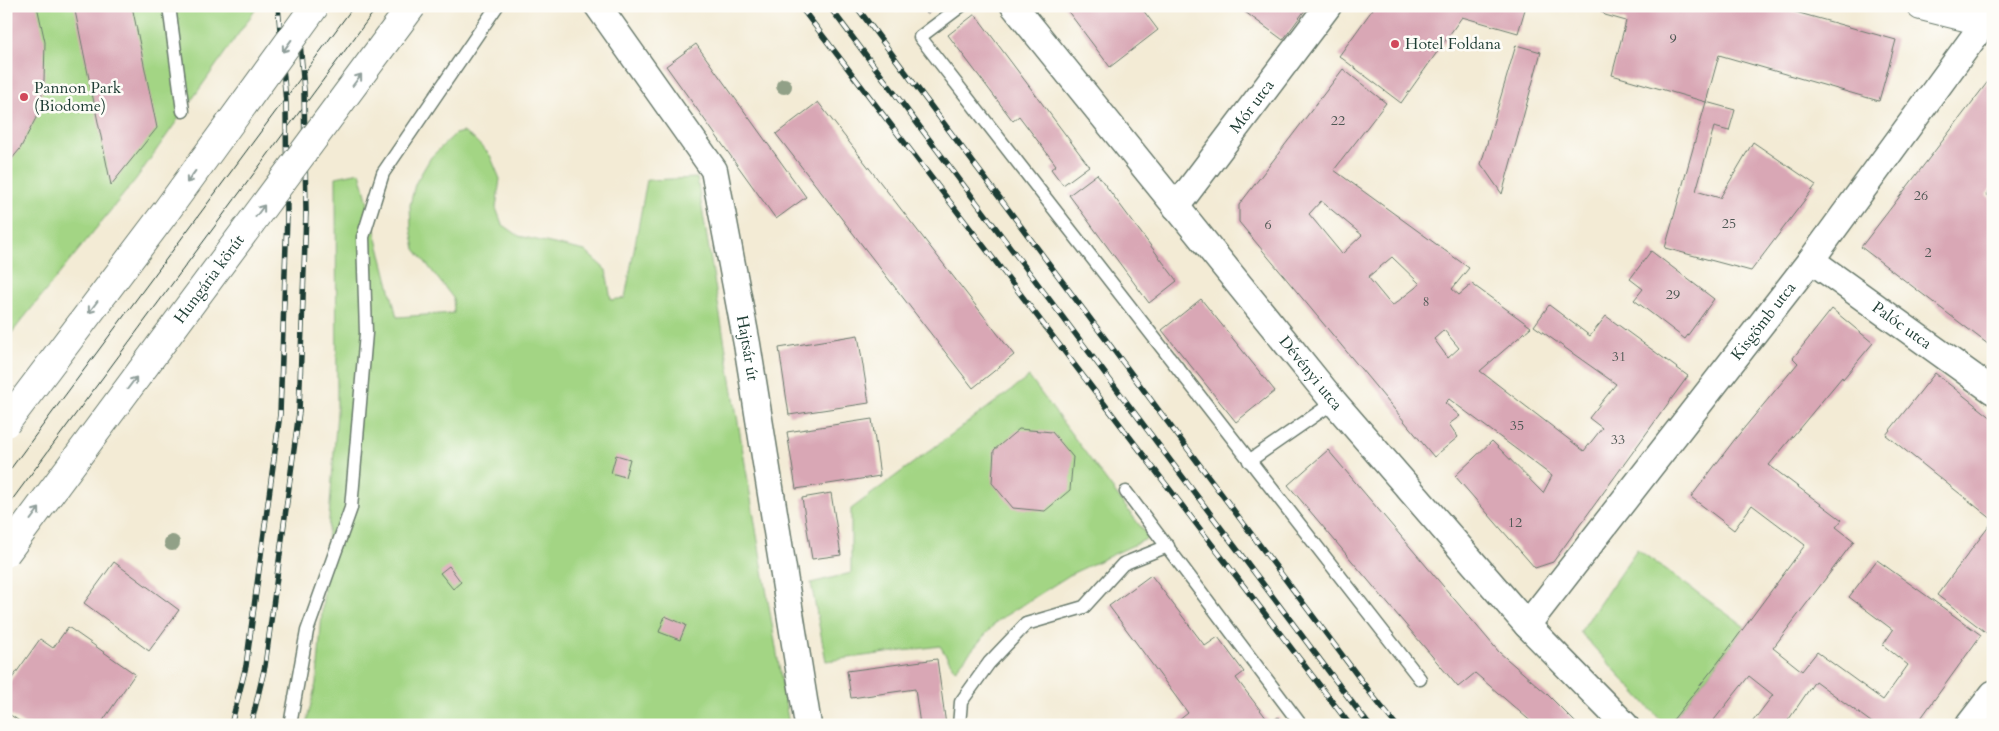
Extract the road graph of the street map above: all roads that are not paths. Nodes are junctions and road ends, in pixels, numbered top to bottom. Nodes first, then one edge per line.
1 (169, 6) edge
2 (315, 6) edge
3 (412, 6) edge
4 (497, 6) edge
5 (598, 6) edge
6 (961, 6) edge
7 (1014, 6) edge
8 (1328, 6) edge
9 (1921, 6) edge
10 (1990, 20) edge
11 (184, 111) dead end
12 (1176, 207) junction
13 (1811, 260) junction
14 (1993, 391) edge
15 (1334, 402) junction
16 (6, 423) edge
17 (1249, 460) junction
18 (1126, 492) dead end
19 (1168, 546) junction
20 (6, 553) edge
21 (1527, 626) junction
22 (1420, 679) dead end
23 (1993, 694) edge
24 (290, 725) edge
25 (808, 725) edge
26 (959, 725) edge
27 (1301, 725) edge
28 (1625, 725) edge
29 (1969, 725) edge

1 - 11 lane
2 -> 16 main road, bridge
20 -> 3 main road, Hungária körút, bridge
4 - 24 lane
5 - 25 street, Hajtsár út
6 - 17 lane
7 - 12 street, Dévényi utca
8 - 12 street, Mór utca
9 - 10 main road
10 - 13 street, Kisgömb utca
12 - 15 street, Dévényi utca
13 - 14 street, Palóc utca
13 - 21 street, Kisgömb utca
15 - 17 lane
15 - 21 street, Dévényi utca
17 - 22 lane
18 - 19 lane
19 - 26 lane
19 - 27 lane
21 - 28 street, Dévényi utca
23 - 29 street

